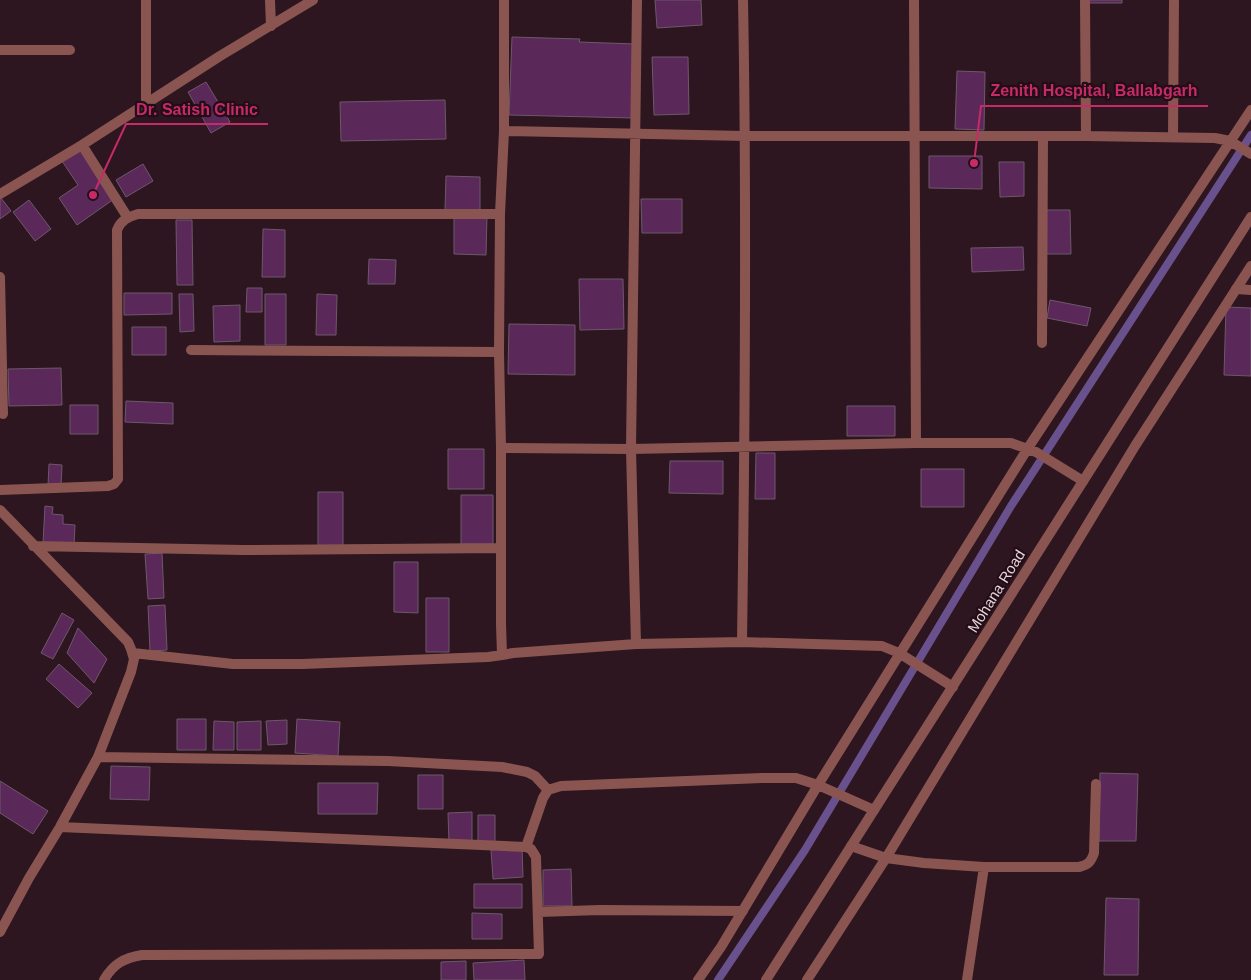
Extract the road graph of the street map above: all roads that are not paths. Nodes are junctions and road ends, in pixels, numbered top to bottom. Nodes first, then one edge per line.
1 (146, 0) edge
2 (270, 0) edge
3 (312, 0) edge
4 (504, 0) edge
5 (637, 0) edge
6 (743, 0) edge
7 (914, 0) edge
8 (1085, 0) edge
9 (1174, 0) edge
10 (271, 26) junction
11 (0, 50) edge
12 (70, 50) dead end
13 (146, 105) junction
14 (1251, 110) edge
15 (504, 131) junction
16 (636, 134) junction
17 (745, 136) junction
18 (915, 136) junction
19 (1043, 136) junction
20 (1086, 136) junction
21 (1173, 137) junction
22 (1233, 142) junction
23 (82, 145) junction
24 (1251, 154) edge
25 (0, 194) edge
26 (500, 214) junction
27 (1251, 217) edge
28 (128, 218) junction
29 (1251, 266) edge
30 (0, 277) edge
31 (1236, 289) junction
32 (1251, 290) edge
33 (1042, 343) dead end
34 (191, 350) dead end
35 (499, 352) junction
36 (3, 414) dead end
37 (916, 442) junction
38 (745, 446) junction
39 (501, 448) junction
40 (631, 449) junction
41 (1032, 450) junction
42 (1083, 481) junction
43 (0, 490) edge
44 (0, 510) edge
45 (34, 546) junction
46 (501, 548) junction
47 (742, 642) junction
48 (636, 644) junction
49 (133, 653) junction
50 (502, 655) junction
51 (904, 656) junction
52 (953, 687) junction
53 (98, 757) junction
54 (1096, 784) dead end
55 (822, 786) junction
56 (548, 790) junction
57 (874, 810) junction
58 (60, 827) junction
59 (851, 846) junction
60 (526, 847) junction
61 (886, 858) junction
62 (984, 867) junction
63 (743, 911) junction
64 (538, 912) junction
65 (0, 932) edge
66 (104, 980) edge
67 (698, 980) edge
68 (766, 980) edge
69 (807, 980) edge
70 (967, 980) edge

1 - 13 street
2 - 10 street
3 - 10 street
4 - 15 street
5 - 16 street
6 - 17 street
7 - 18 street
8 - 20 street
9 - 21 street
10 - 13 street
11 - 12 street
13 - 23 street
14 - 22 street
15 - 16 street
15 - 26 street
16 - 17 street
16 - 40 street
17 - 18 street
17 - 38 street
18 - 19 street
18 - 37 street
19 - 20 street
19 - 33 street
20 - 21 street
21 - 22 street
22 - 24 street
22 - 41 street
23 - 25 street
23 - 28 street
26 - 28 street
26 - 35 street
27 - 42 street, Mohana Road
28 - 43 street
29 - 31 street
30 - 36 street
31 - 32 street
31 - 61 street
34 - 35 street
35 - 39 street
37 - 38 street
37 - 41 street
38 - 40 street
38 - 47 street
39 - 40 street
39 - 46 street
40 - 48 street
41 - 42 street
41 - 51 street
42 - 52 street, Mohana Road
44 - 45 street
45 - 46 street
45 - 49 street
46 - 50 street
47 - 48 street
47 - 51 street
48 - 50 street
49 - 50 street
49 - 53 street
51 - 52 street
51 - 55 street
52 - 57 street, Mohana Road
53 - 56 street
53 - 58 street
54 - 62 street
55 - 56 street
55 - 57 street
55 - 63 street
56 - 60 street
57 - 59 street, Mohana Road
58 - 60 street
58 - 65 street
59 - 61 street
59 - 68 street, Mohana Road
60 - 64 street
61 - 62 street
61 - 69 street
62 - 70 street
63 - 64 street
63 - 67 street
64 - 66 street

